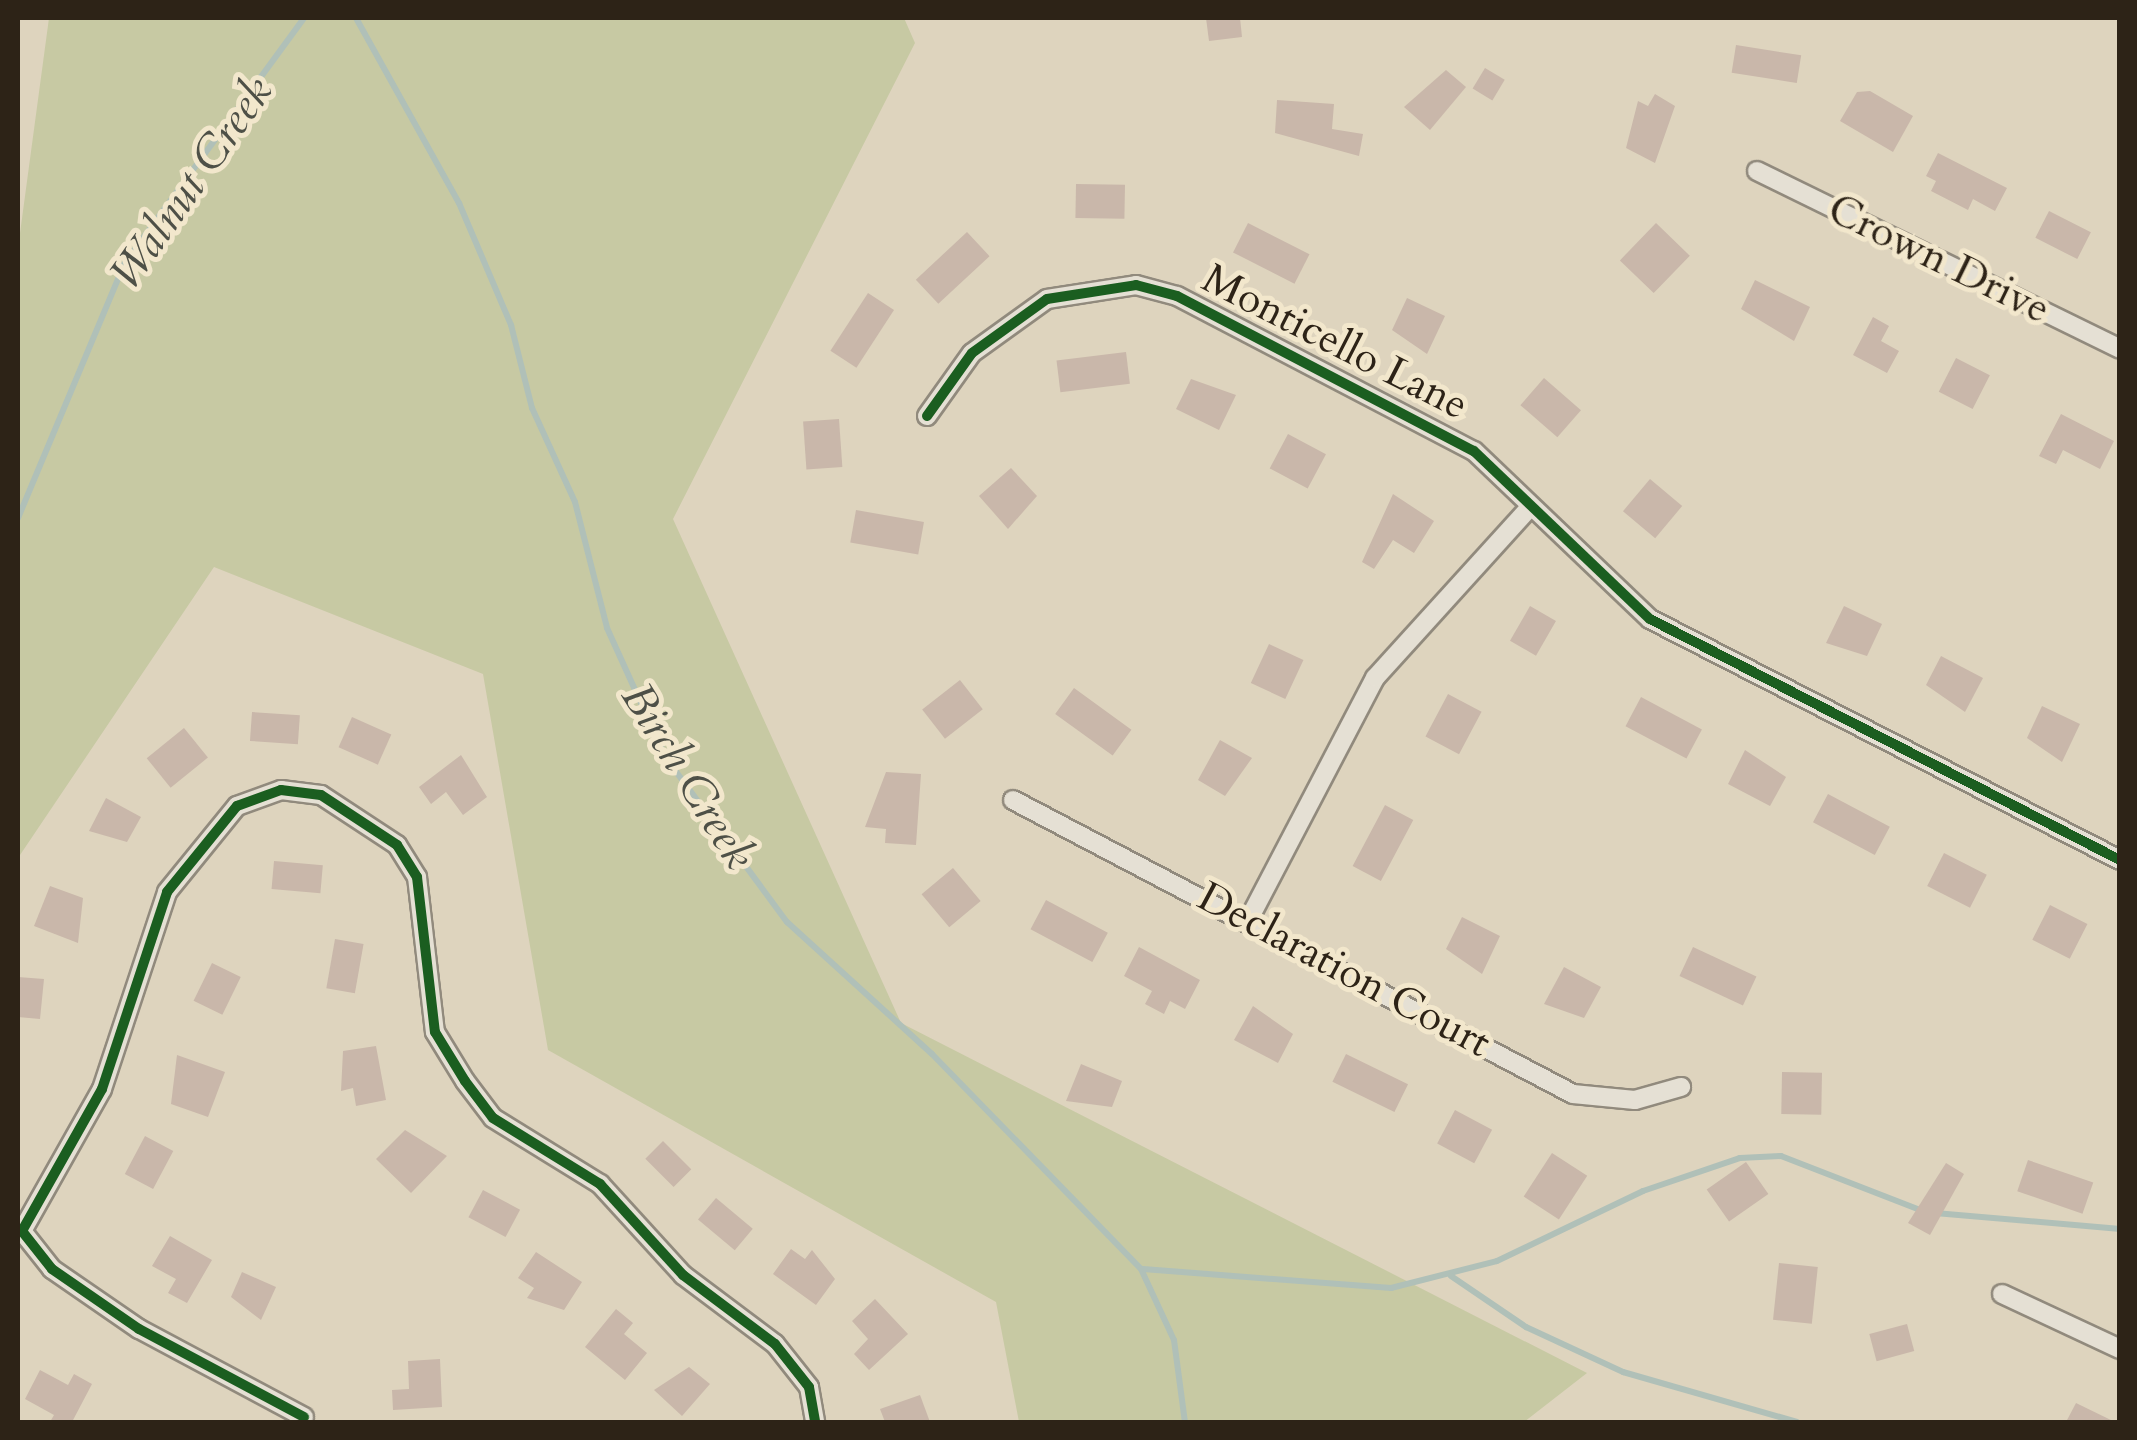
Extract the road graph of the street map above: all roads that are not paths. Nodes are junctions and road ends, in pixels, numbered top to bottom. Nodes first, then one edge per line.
1 (1757, 171) dead end
2 (2120, 348) edge
3 (927, 416) dead end
4 (1529, 508) junction
5 (1012, 800) dead end
6 (2120, 860) edge
7 (1248, 919) junction
8 (1681, 1087) dead end
9 (2002, 1294) dead end
10 (2120, 1349) edge
11 (304, 1417) dead end
12 (815, 1422) edge

1 - 2 street, Crown Drive
3 - 4 street, Monticello Lane
4 - 6 street, Monticello Lane
4 - 7 street
5 - 7 street, Declaration Court
7 - 8 street, Declaration Court
9 - 10 street
11 - 12 street

